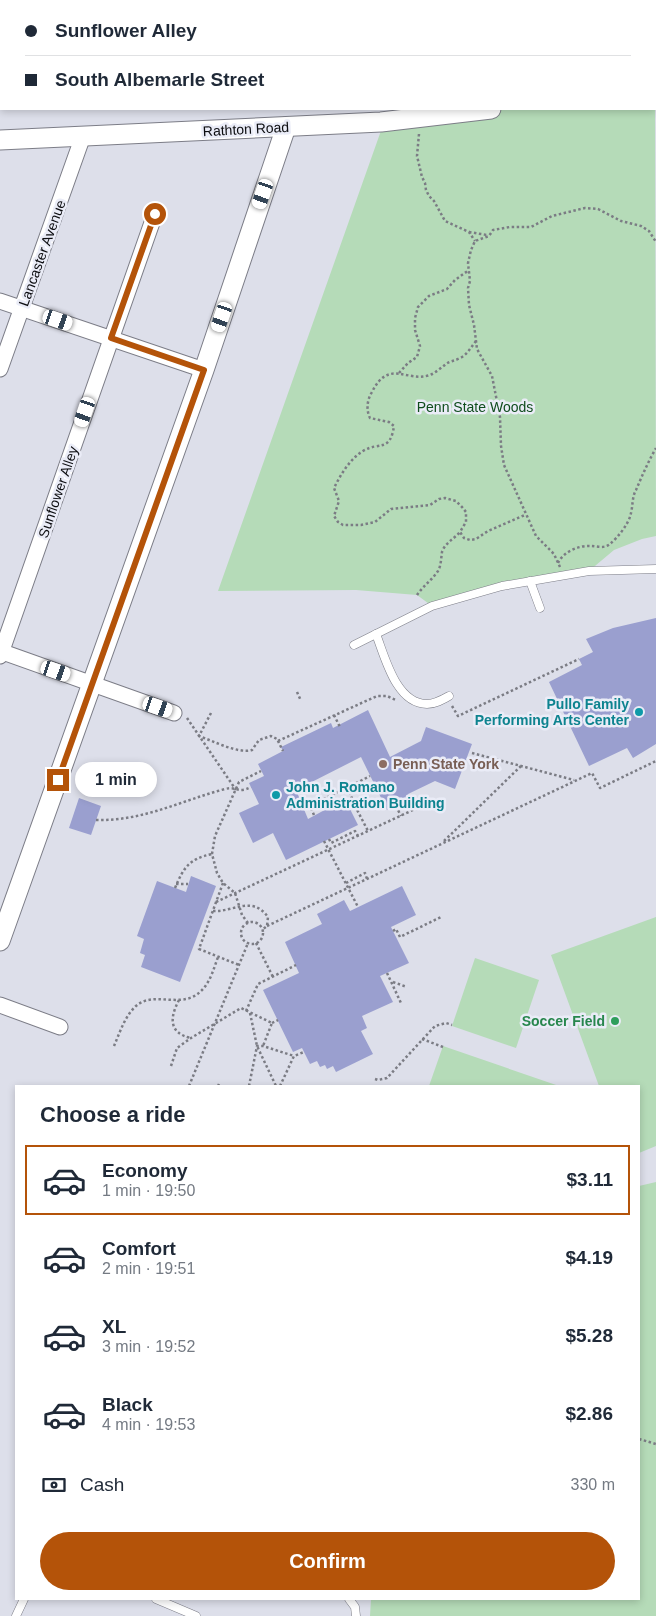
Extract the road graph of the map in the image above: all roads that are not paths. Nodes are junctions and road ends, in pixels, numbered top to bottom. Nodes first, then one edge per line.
1 (484, 110) edge
2 (286, 127) junction
3 (83, 136) junction
4 (0, 140) edge
5 (155, 214) dead end
6 (0, 300) edge
7 (22, 308) junction
8 (111, 338) junction
9 (0, 369) edge
10 (204, 370) junction
11 (656, 569) edge
12 (530, 581) junction
13 (540, 608) dead end
14 (376, 634) junction
15 (354, 645) dead end
16 (0, 653) edge
17 (92, 684) junction
18 (449, 696) dead end
19 (179, 714) road end
20 (0, 941) edge
21 (0, 1005) edge
22 (60, 1027) dead end
23 (24, 1600) edge
24 (158, 1600) edge
25 (350, 1600) edge
26 (16, 1616) edge
27 (196, 1616) edge
28 (356, 1616) edge

1 - 2 street, Rathton Road
2 - 3 street, Rathton Road
2 - 10 street
3 - 4 street, Rathton Road
3 - 7 street, Lancaster Avenue
5 - 8 street, Sunflower Alley
6 - 7 street
7 - 8 street
7 - 9 street, Lancaster Avenue
8 - 10 street
8 - 16 street, Sunflower Alley
10 - 17 street
11 - 12 lane
12 - 13 lane
12 - 14 lane
14 - 15 lane
14 - 18 lane
16 - 17 street
17 - 19 street
17 - 20 street
21 - 22 street
23 - 26 lane
24 - 27 lane
25 - 28 lane

